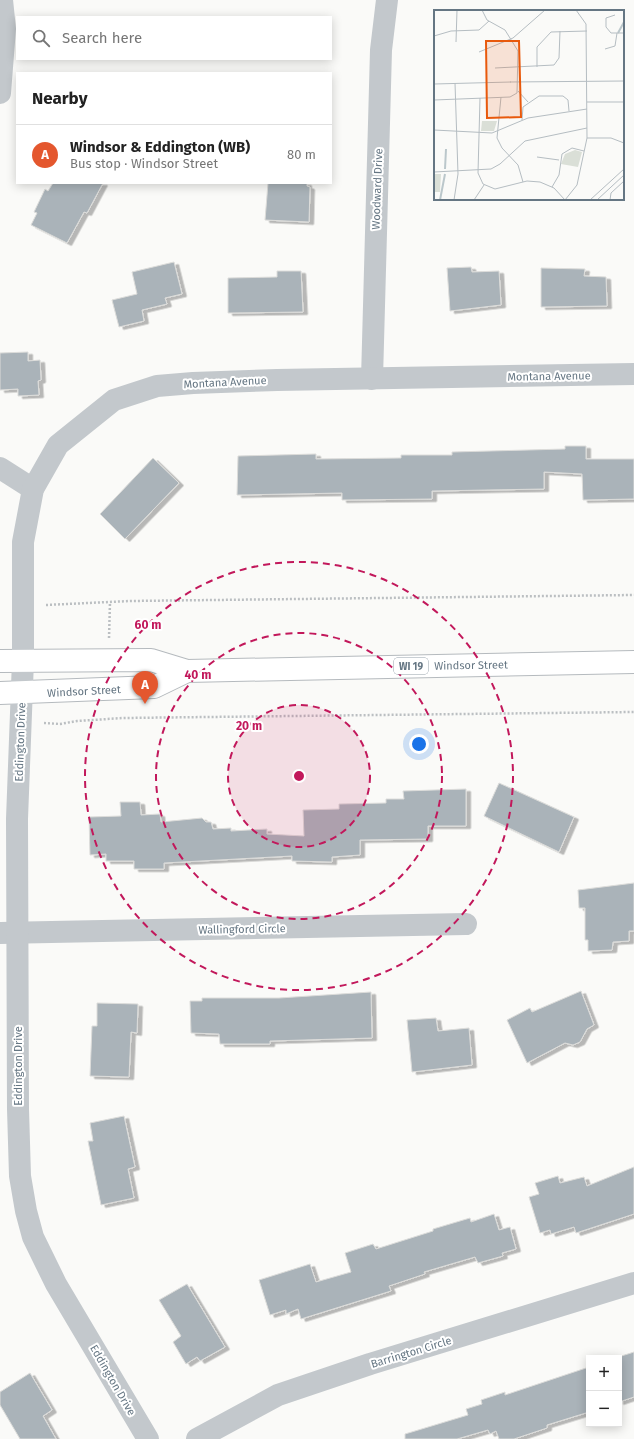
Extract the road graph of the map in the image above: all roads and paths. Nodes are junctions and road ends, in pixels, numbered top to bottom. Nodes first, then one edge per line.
1 (2, 0) edge
2 (387, 0) edge
3 (0, 93) edge
4 (634, 374) edge
5 (372, 379) junction
6 (0, 468) edge
7 (33, 489) junction
8 (634, 595) edge
9 (22, 606) junction
10 (23, 660) junction
11 (0, 661) edge
12 (634, 662) edge
13 (187, 670) junction
14 (0, 694) edge
15 (22, 694) junction
16 (634, 712) edge
17 (20, 721) junction
18 (466, 924) dead end
19 (9, 933) edge
20 (634, 1283) edge
21 (148, 1439) edge
22 (197, 1439) edge

1 - 3 street
2 - 5 street, Woodward Drive
4 - 5 street, Montana Avenue
5 - 7 street, Montana Avenue
6 - 7 street
7 - 9 street, Montana Avenue
8 - 9 path
9 - 10 street, Montana Avenue
10 - 11 main road, Windsor Street / WI 19
10 - 13 main road, Windsor Street / WI 19
10 - 15 street, Eddington Drive
12 - 13 main road, Windsor Street / WI 19
13 - 15 main road, Windsor Street / WI 19
14 - 15 main road, Windsor Street / WI 19
15 - 17 street, Eddington Drive
16 - 17 path
17 - 19 street, Eddington Drive
18 - 19 street, Wallingford Circle
19 - 21 street, Eddington Drive
20 - 22 street, Barrington Circle

